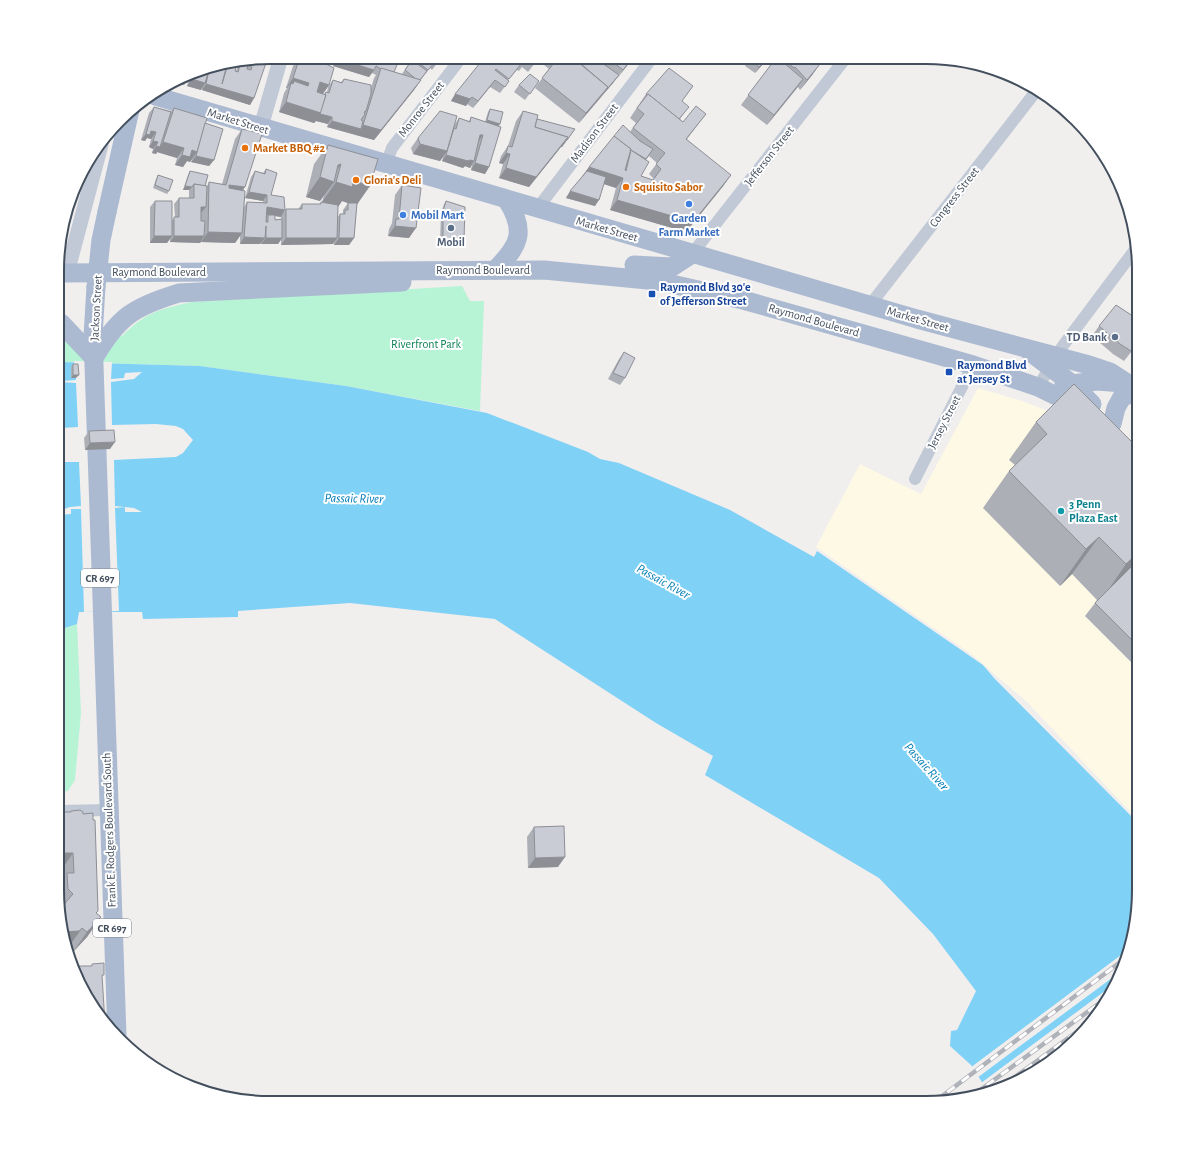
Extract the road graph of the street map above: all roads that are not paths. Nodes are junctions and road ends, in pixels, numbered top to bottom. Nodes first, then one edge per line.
1 (279, 64) edge
2 (457, 64) edge
3 (647, 64) edge
4 (840, 64) edge
5 (1033, 95) edge
6 (159, 97) edge
7 (128, 121) edge
8 (260, 127) junction
9 (97, 159) edge
10 (386, 164) junction
11 (507, 200) junction
12 (537, 209) junction
13 (692, 254) junction
14 (1132, 254) edge
15 (495, 270) junction
16 (544, 270) junction
17 (465, 271) junction
18 (64, 273) edge
19 (870, 305) junction
20 (64, 323) edge
21 (91, 336) junction
22 (1053, 362) junction
23 (973, 365) junction
24 (1071, 383) junction
25 (1132, 387) edge
26 (1132, 388) edge
27 (1042, 389) junction
28 (1132, 393) edge
29 (1112, 424) junction
30 (1126, 440) edge
31 (915, 479) dead end
32 (103, 648) joint
33 (108, 810) junction
34 (64, 811) edge
35 (116, 1027) edge

1 - 8 street
2 - 10 street, Monroe Street
3 - 12 street, Madison Street
4 - 13 street, Jefferson Street
5 - 19 street, Congress Street
6 - 8 main road, Market Street
7 - 21 main road, Jackson Street, bridge
8 - 10 main road, Market Street
9 - 18 street
10 - 11 main road, Market Street
11 - 12 main road, Market Street
11 - 15 main road
12 - 13 main road, Market Street
13 - 16 main road
13 - 19 main road, Market Street
14 - 22 street
15 - 16 main road, Raymond Boulevard
15 - 17 main road, Raymond Boulevard
16 - 23 main road, Raymond Boulevard
17 - 18 main road, Raymond Boulevard
17 - 21 main road
19 - 22 main road, Market Street
20 - 21 main road
21 - 32 main road, Jackson Street / CR 697
22 - 24 main road
22 - 25 main road
22 - 27 street
23 - 27 main road
23 - 31 street, Jersey Street
24 - 26 main road
24 - 27 main road
24 - 29 main road
27 - 29 main road
28 - 29 main road
29 - 30 main road
32 - 33 main road, Frank E. Rodgers Boulevard South / CR 697
33 - 34 street
33 - 35 main road, Frank E. Rodgers Boulevard South / CR 697

